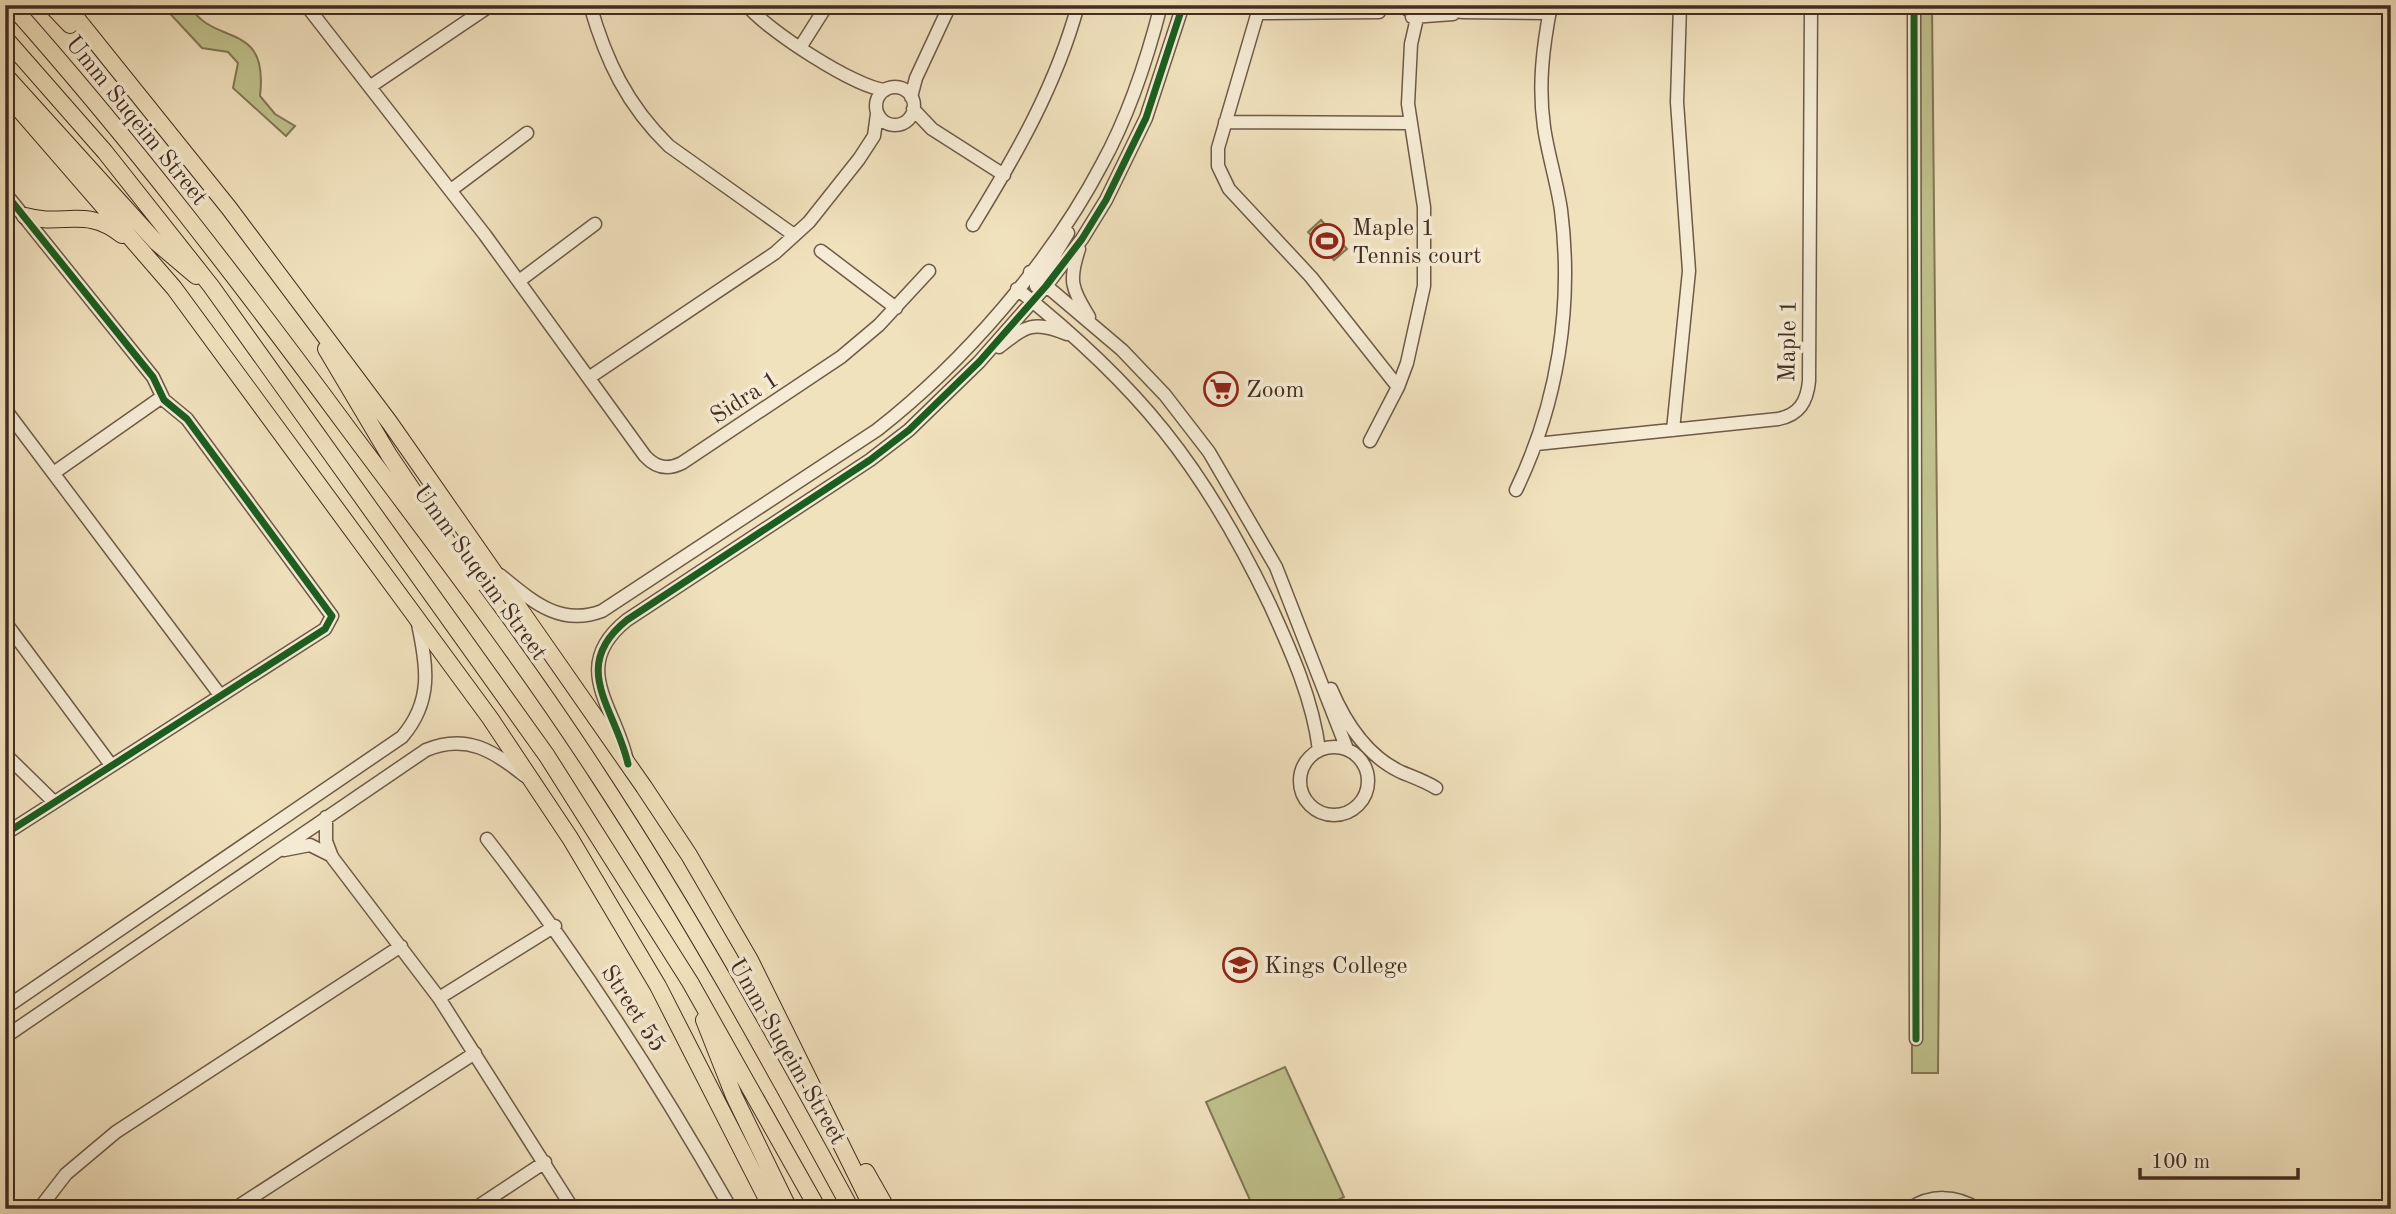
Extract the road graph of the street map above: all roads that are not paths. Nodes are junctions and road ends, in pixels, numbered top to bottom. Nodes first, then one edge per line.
1 (11, 5) edge
2 (51, 5) edge
3 (66, 5) edge
4 (306, 5) edge
5 (491, 5) edge
6 (590, 5) edge
7 (747, 5) edge
8 (827, 5) edge
9 (950, 5) edge
10 (1079, 5) edge
11 (1161, 5) edge
12 (1183, 5) edge
13 (1680, 5) edge
14 (1811, 5) edge
15 (1914, 5) edge
16 (1259, 9) edge
17 (1551, 9) edge
18 (1414, 10) edge
19 (1378, 12) dead end
20 (5, 38) edge
21 (801, 46) junction
22 (920, 68) junction
23 (121, 71) junction
24 (5, 75) edge
25 (858, 83) junction
26 (371, 86) junction
27 (890, 89) junction
28 (5, 93) edge
29 (912, 103) junction
30 (877, 109) junction
31 (1226, 122) junction
32 (900, 123) junction
33 (1410, 123) junction
34 (932, 129) junction
35 (527, 133) dead end
36 (871, 142) junction
37 (1004, 175) junction
38 (451, 190) junction
39 (5, 193) edge
40 (25, 216) junction
41 (595, 224) dead end
42 (973, 225) dead end
43 (794, 235) junction
44 (1082, 239) junction
45 (821, 251) dead end
46 (147, 255) junction
47 (929, 271) dead end
48 (1038, 279) junction
49 (519, 281) junction
50 (211, 286) junction
51 (1017, 289) junction
52 (1033, 301) junction
53 (896, 308) junction
54 (308, 312) junction
55 (1093, 324) junction
56 (1078, 339) junction
57 (979, 362) junction
58 (590, 377) junction
59 (1398, 387) junction
60 (163, 398) junction
61 (5, 409) edge
62 (1673, 430) junction
63 (1370, 441) dead end
64 (1536, 444) junction
65 (55, 472) junction
66 (1516, 490) dead end
67 (487, 563) junction
68 (418, 620) junction
69 (5, 622) edge
70 (1314, 661) junction
71 (519, 662) junction
72 (219, 695) junction
73 (1319, 750) junction
74 (1347, 750) junction
75 (5, 754) edge
76 (628, 764) junction
77 (111, 765) junction
78 (536, 785) junction
79 (1436, 788) dead end
80 (54, 802) junction
81 (326, 817) junction
82 (5, 834) edge
83 (487, 839) dead end
84 (271, 854) junction
85 (332, 857) junction
86 (555, 926) junction
87 (401, 946) junction
88 (690, 982) junction
89 (769, 996) junction
90 (439, 998) junction
91 (5, 1008) edge
92 (5, 1037) edge
93 (1916, 1039) dead end
94 (475, 1053) junction
95 (545, 1162) junction
96 (40, 1209) edge
97 (234, 1209) edge
98 (474, 1209) edge
99 (573, 1209) edge
100 (731, 1209) edge
101 (772, 1209) edge
102 (789, 1209) edge
103 (818, 1209) edge
104 (851, 1209) edge
105 (873, 1209) edge
106 (887, 1209) edge
107 (1909, 1209) edge
108 (1978, 1209) edge

1 - 71 main road, Umm Suqeim Street
2 - 23 main road
3 - 23 main road
4 - 26 street, Sidra 1
5 - 26 street
6 - 43 street
7 - 21 street
8 - 21 street
9 - 22 street
10 - 37 street
11 - 48 street
12 - 44 street
13 - 62 street
14 - 62 street, Maple 1
15 - 93 street
16 - 19 street
16 - 31 street
17 - 18 street
17 - 64 street
18 - 33 street
20 - 50 main road, Umm Suqeim Street
21 - 25 street
22 - 27 street
22 - 29 street
23 - 54 main road
24 - 50 main road
25 - 27 street
25 - 30 street
26 - 38 street, Sidra 1
27 - 29 street
27 - 30 street
28 - 46 main road
29 - 32 street
29 - 34 street
30 - 32 street
30 - 36 street
31 - 33 street
31 - 59 street
32 - 34 street
32 - 36 street
33 - 59 street
34 - 37 street
35 - 38 street
36 - 43 street
37 - 42 street
38 - 49 street, Sidra 1
39 - 40 street
40 - 46 main road
40 - 60 street
41 - 49 street
43 - 58 street
44 - 48 street
44 - 55 street
45 - 53 street
46 - 68 main road
47 - 53 street, Sidra 1
48 - 51 street
48 - 52 street
48 - 55 street
49 - 58 street, Sidra 1
50 - 88 main road, Umm Suqeim Street
51 - 52 street
51 - 67 street
52 - 56 street
52 - 57 street
53 - 58 street, Sidra 1
54 - 67 main road
54 - 71 main road
55 - 70 street
56 - 57 street
56 - 73 street
57 - 76 street
59 - 63 street
60 - 65 street
60 - 72 street
61 - 65 street
62 - 64 street, Maple 1
64 - 66 street
65 - 72 street
67 - 76 main road
68 - 78 main road
68 - 91 street
69 - 77 street
70 - 74 street
70 - 79 street
71 - 104 main road, Umm Suqeim Street
72 - 77 street
73 - 74 street
73 - 74 street
75 - 80 street
76 - 89 main road
77 - 80 street
78 - 81 street
78 - 101 main road
80 - 82 street
81 - 84 street
81 - 85 street
83 - 86 street, Street 55
84 - 85 street
84 - 92 street
85 - 87 street
86 - 90 street
86 - 100 street, Street 55
87 - 90 street
87 - 96 street
88 - 102 main road, Umm Suqeim Street
88 - 103 main road, Umm Suqeim Street
89 - 105 main road
89 - 106 main road, Umm Suqeim Street
90 - 94 street
94 - 95 street
94 - 97 street
95 - 98 street
95 - 99 street
107 - 108 street

